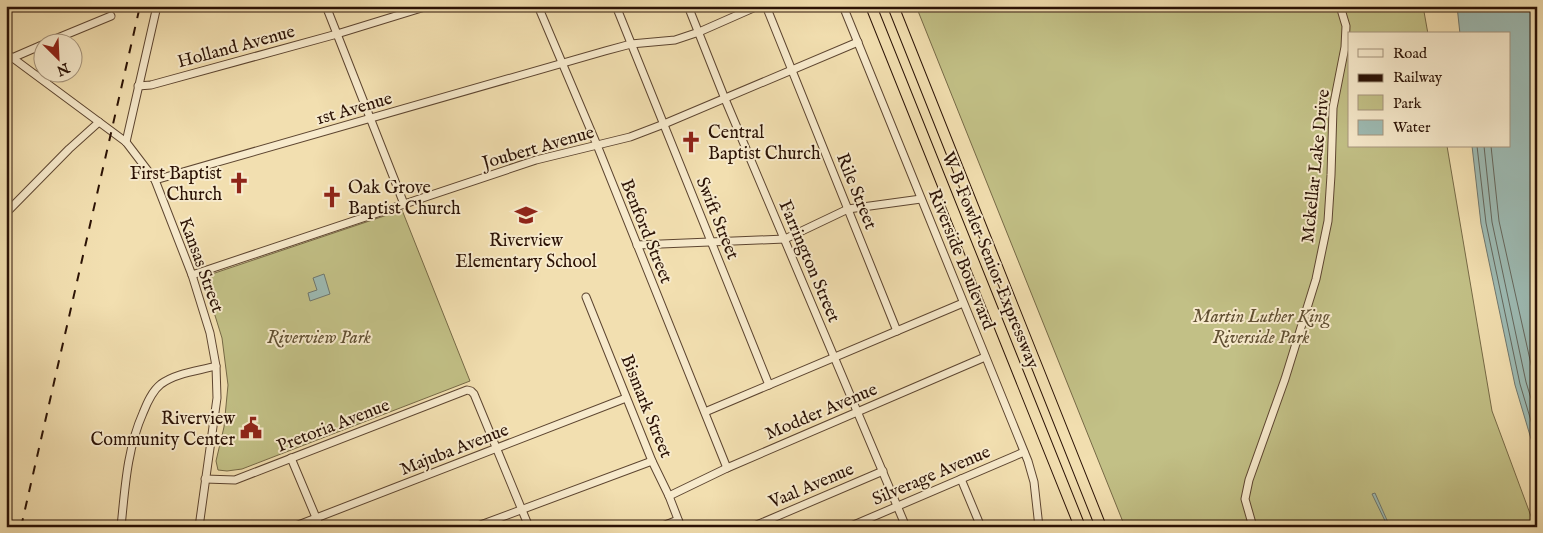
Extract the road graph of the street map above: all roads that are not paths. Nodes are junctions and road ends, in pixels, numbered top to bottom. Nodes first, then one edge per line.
1 (157, 6) edge
2 (326, 6) edge
3 (428, 6) edge
4 (538, 6) edge
5 (616, 6) edge
6 (688, 6) edge
7 (758, 6) edge
8 (766, 6) edge
9 (843, 6) edge
10 (871, 6) edge
11 (892, 6) edge
12 (1340, 6) edge
13 (111, 16) dead end
14 (72, 32) edge
15 (699, 32) junction
16 (337, 34) junction
17 (858, 42) junction
18 (631, 44) junction
19 (32, 48) edge
20 (9, 56) edge
21 (561, 63) junction
22 (791, 70) junction
23 (138, 86) junction
24 (725, 98) junction
25 (370, 119) junction
26 (99, 122) junction
27 (664, 124) junction
28 (126, 142) junction
29 (597, 146) junction
30 (155, 180) junction
31 (921, 199) junction
32 (404, 204) junction
33 (848, 210) junction
34 (6, 213) edge
35 (785, 239) junction
36 (712, 242) junction
37 (637, 246) junction
38 (192, 275) junction
39 (586, 297) dead end
40 (963, 303) junction
41 (897, 331) junction
42 (985, 357) junction
43 (834, 358) junction
44 (216, 366) junction
45 (769, 385) junction
46 (626, 398) junction
47 (705, 412) junction
48 (858, 412) junction
49 (496, 449) junction
50 (1024, 452) junction
51 (291, 458) junction
52 (652, 461) junction
53 (728, 468) junction
54 (883, 471) junction
55 (205, 479) junction
56 (961, 479) junction
57 (669, 496) junction
58 (897, 506) junction
59 (521, 509) junction
60 (316, 518) junction
61 (680, 523) edge
62 (121, 527) edge
63 (199, 527) edge
64 (293, 527) edge
65 (320, 527) edge
66 (475, 527) edge
67 (529, 527) edge
68 (660, 527) edge
69 (752, 527) edge
70 (849, 527) edge
71 (906, 527) edge
72 (981, 527) edge
73 (1040, 527) edge
74 (1080, 527) edge
75 (1101, 527) edge
76 (1253, 527) edge

1 - 23 street
2 - 16 street
3 - 16 street, Holland Avenue
4 - 21 street, Benford Street
5 - 18 street, Swift Street
6 - 15 street, Farrington Street
7 - 15 street, 1st Avenue
8 - 22 street, Rile Street
9 - 17 street, Riverside Boulevard
10 - 74 highway, W B Fowler Senior Expressway
11 - 75 highway, W B Fowler Senior Expressway
12 - 76 street, Mckellar Lake Drive
13 - 14 street
15 - 18 street, 1st Avenue
15 - 24 street, Farrington Street
16 - 23 street, Holland Avenue
16 - 25 street
17 - 22 street, Joubert Avenue
17 - 31 street, Riverside Boulevard
18 - 21 street, 1st Avenue
18 - 27 street, Swift Street
19 - 20 street
20 - 26 street, Kansas Street
21 - 25 street, 1st Avenue
21 - 29 street, Benford Street
22 - 24 street, Joubert Avenue
22 - 33 street, Rile Street
23 - 28 street
24 - 27 street, Joubert Avenue
24 - 35 street, Farrington Street
25 - 30 street, 1st Avenue
25 - 32 street
26 - 28 street, Kansas Street
26 - 34 street
27 - 29 street, Joubert Avenue
27 - 36 street, Swift Street
28 - 30 street, Kansas Street
29 - 32 street, Joubert Avenue
29 - 37 street, Benford Street
30 - 38 street, Kansas Street
31 - 33 street
31 - 40 street, Riverside Boulevard
32 - 38 street, Joubert Avenue
33 - 35 street
33 - 41 street, Rile Street
35 - 36 street
35 - 43 street, Farrington Street
36 - 37 street
36 - 45 street, Swift Street
37 - 47 street, Benford Street
38 - 44 street, Kansas Street
39 - 46 street, Bismark Street
40 - 41 street
40 - 42 street, Riverside Boulevard
41 - 43 street
42 - 48 street, Modder Avenue
42 - 50 street, Riverside Boulevard
43 - 45 street
43 - 48 street, Farrington Street
44 - 55 street, Kansas Street
44 - 62 street
45 - 47 street
46 - 49 street, Majuba Avenue
46 - 52 street, Bismark Street
47 - 53 street, Benford Street
48 - 53 street, Modder Avenue
48 - 54 street, Farrington Street
49 - 51 street, Pretoria Avenue
49 - 59 street
49 - 60 street, Majuba Avenue
50 - 56 street, Silverage Avenue
50 - 73 street, Riverside Boulevard
51 - 55 street, Pretoria Avenue
51 - 60 street
52 - 57 street, Bismark Street
52 - 59 street
53 - 57 street, Modder Avenue
54 - 58 street, Farrington Street
54 - 69 street, Vaal Avenue
55 - 63 street, Kansas Street
56 - 58 street, Silverage Avenue
56 - 72 street
57 - 61 street, Bismark Street
58 - 70 street, Silverage Avenue
58 - 71 street, Farrington Street
59 - 66 street
59 - 67 street
60 - 64 street, Majuba Avenue
60 - 65 street
61 - 68 street

